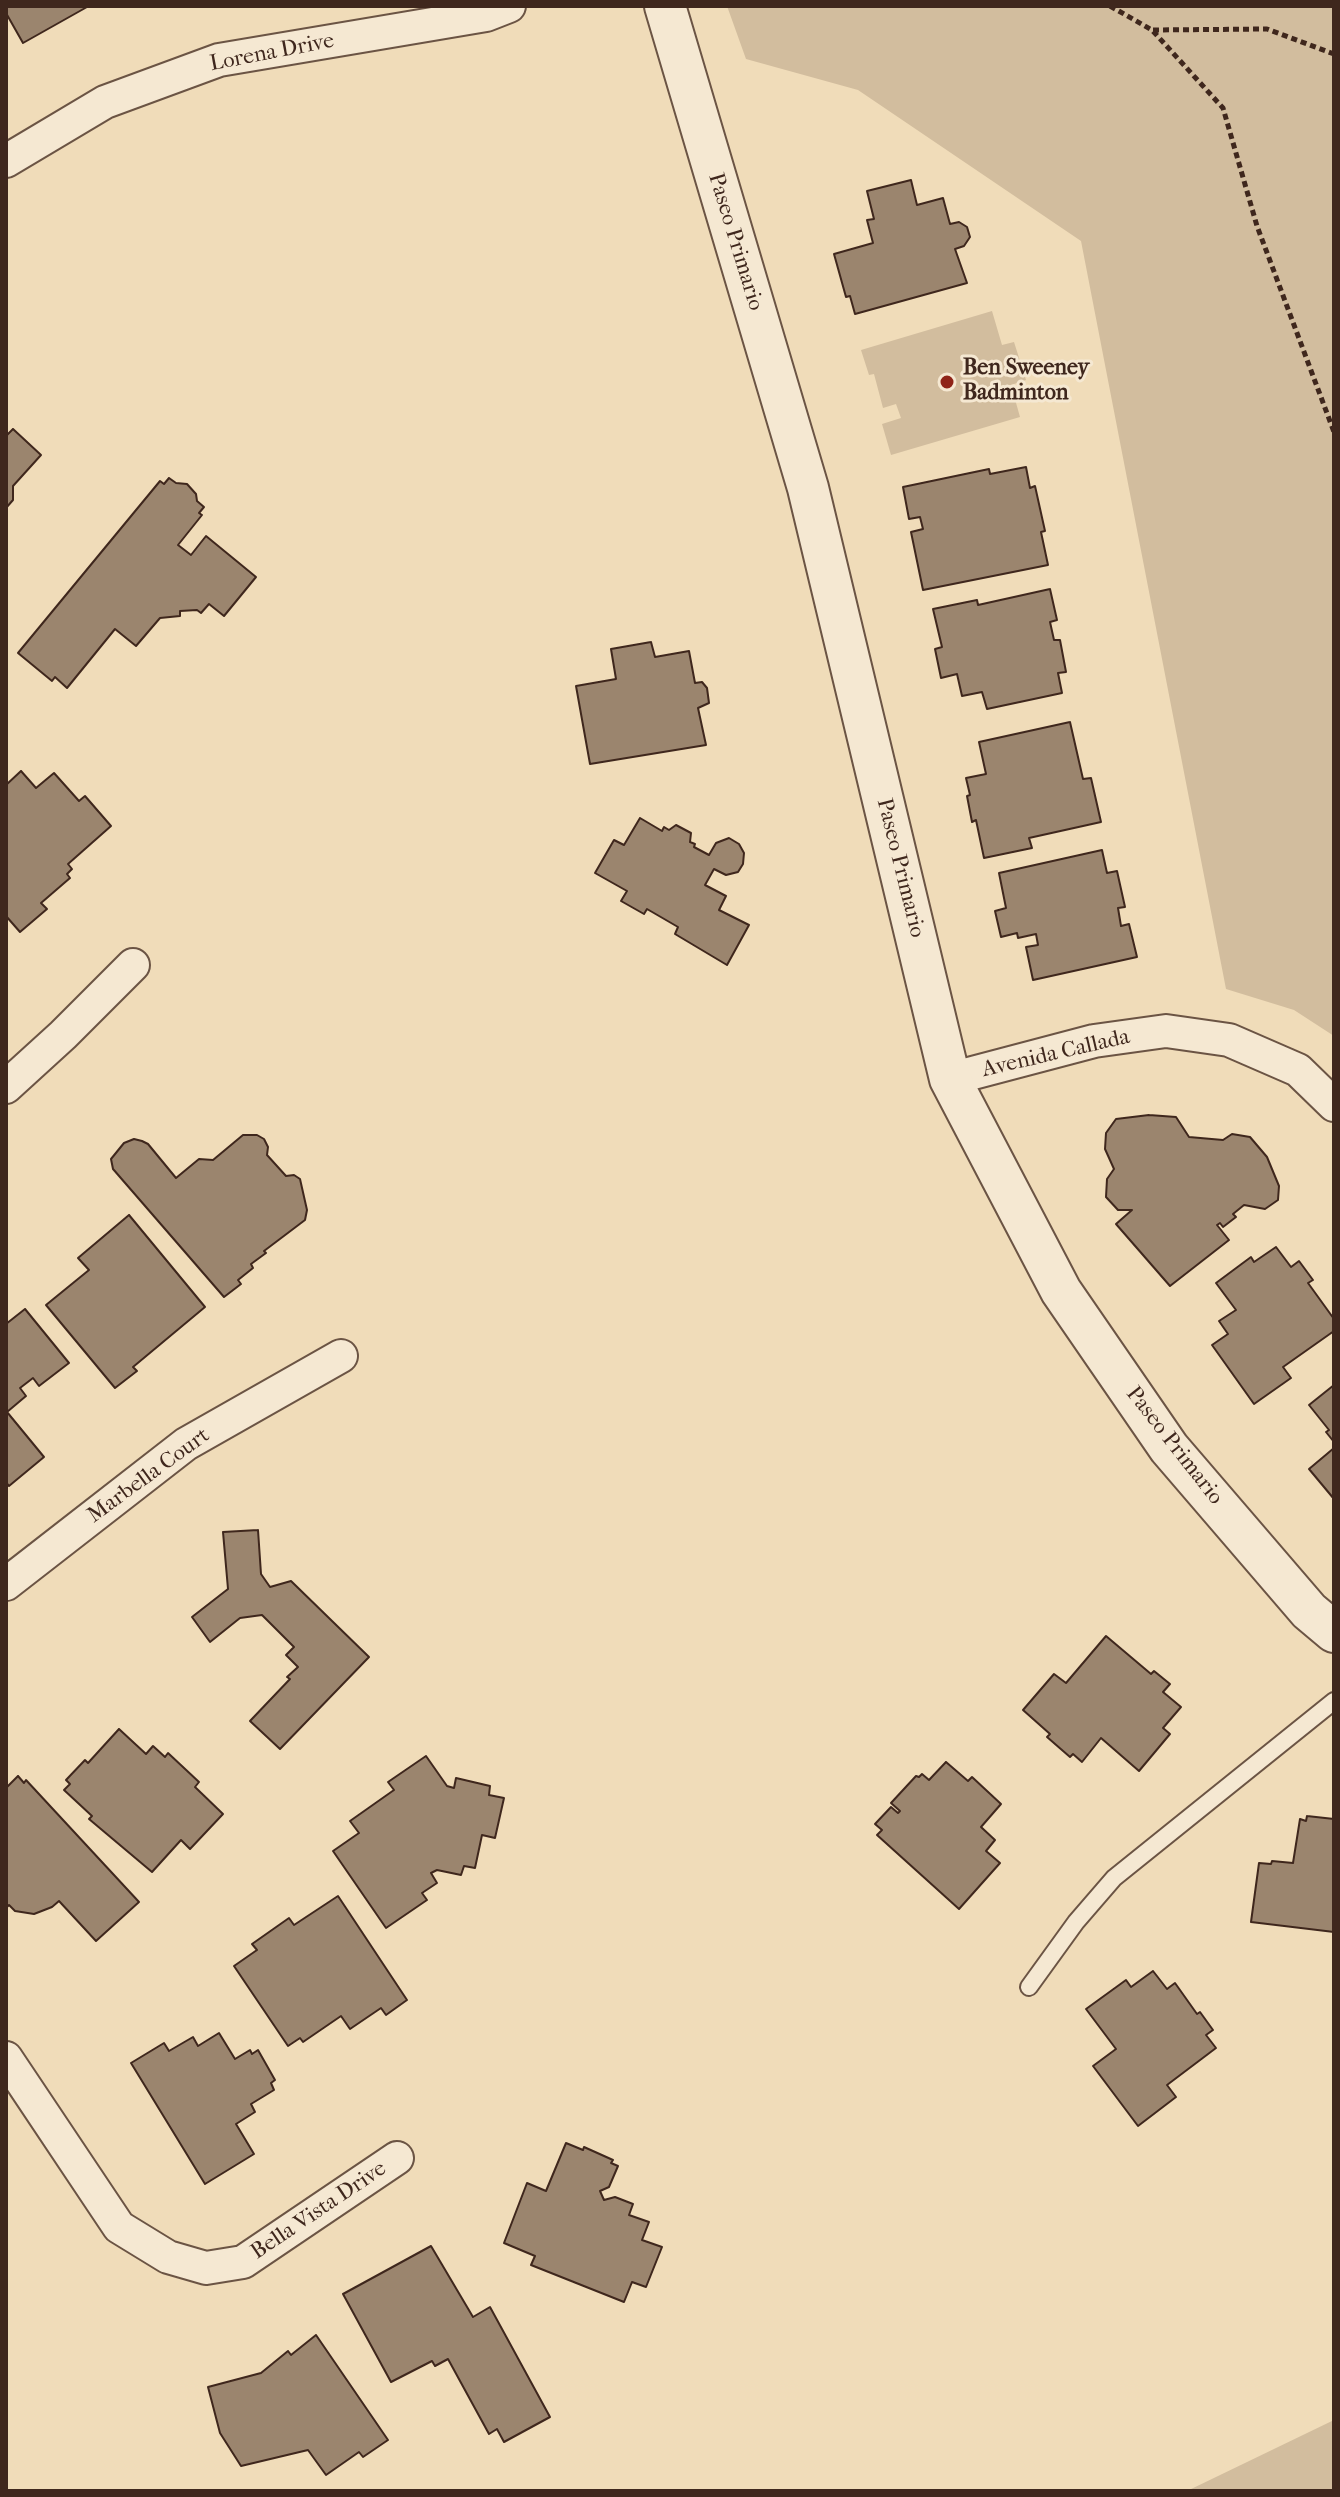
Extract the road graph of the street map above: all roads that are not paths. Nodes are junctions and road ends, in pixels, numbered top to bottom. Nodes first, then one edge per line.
1 (509, 6) edge
2 (665, 6) edge
3 (6, 161) edge
4 (133, 965) dead end
5 (950, 1079) junction
6 (6, 1087) edge
7 (1334, 1105) edge
8 (341, 1356) dead end
9 (6, 1584) edge
10 (1334, 1632) edge
11 (1334, 1701) edge
12 (1029, 1987) dead end
13 (6, 2058) edge
14 (397, 2158) dead end

1 - 3 street, Lorena Drive
2 - 5 street, Paseo Primario
4 - 6 street
5 - 7 street, Avenida Callada
5 - 10 street, Paseo Primario
8 - 9 street, Marbella Court
11 - 12 lane
13 - 14 street, Bella Vista Drive

